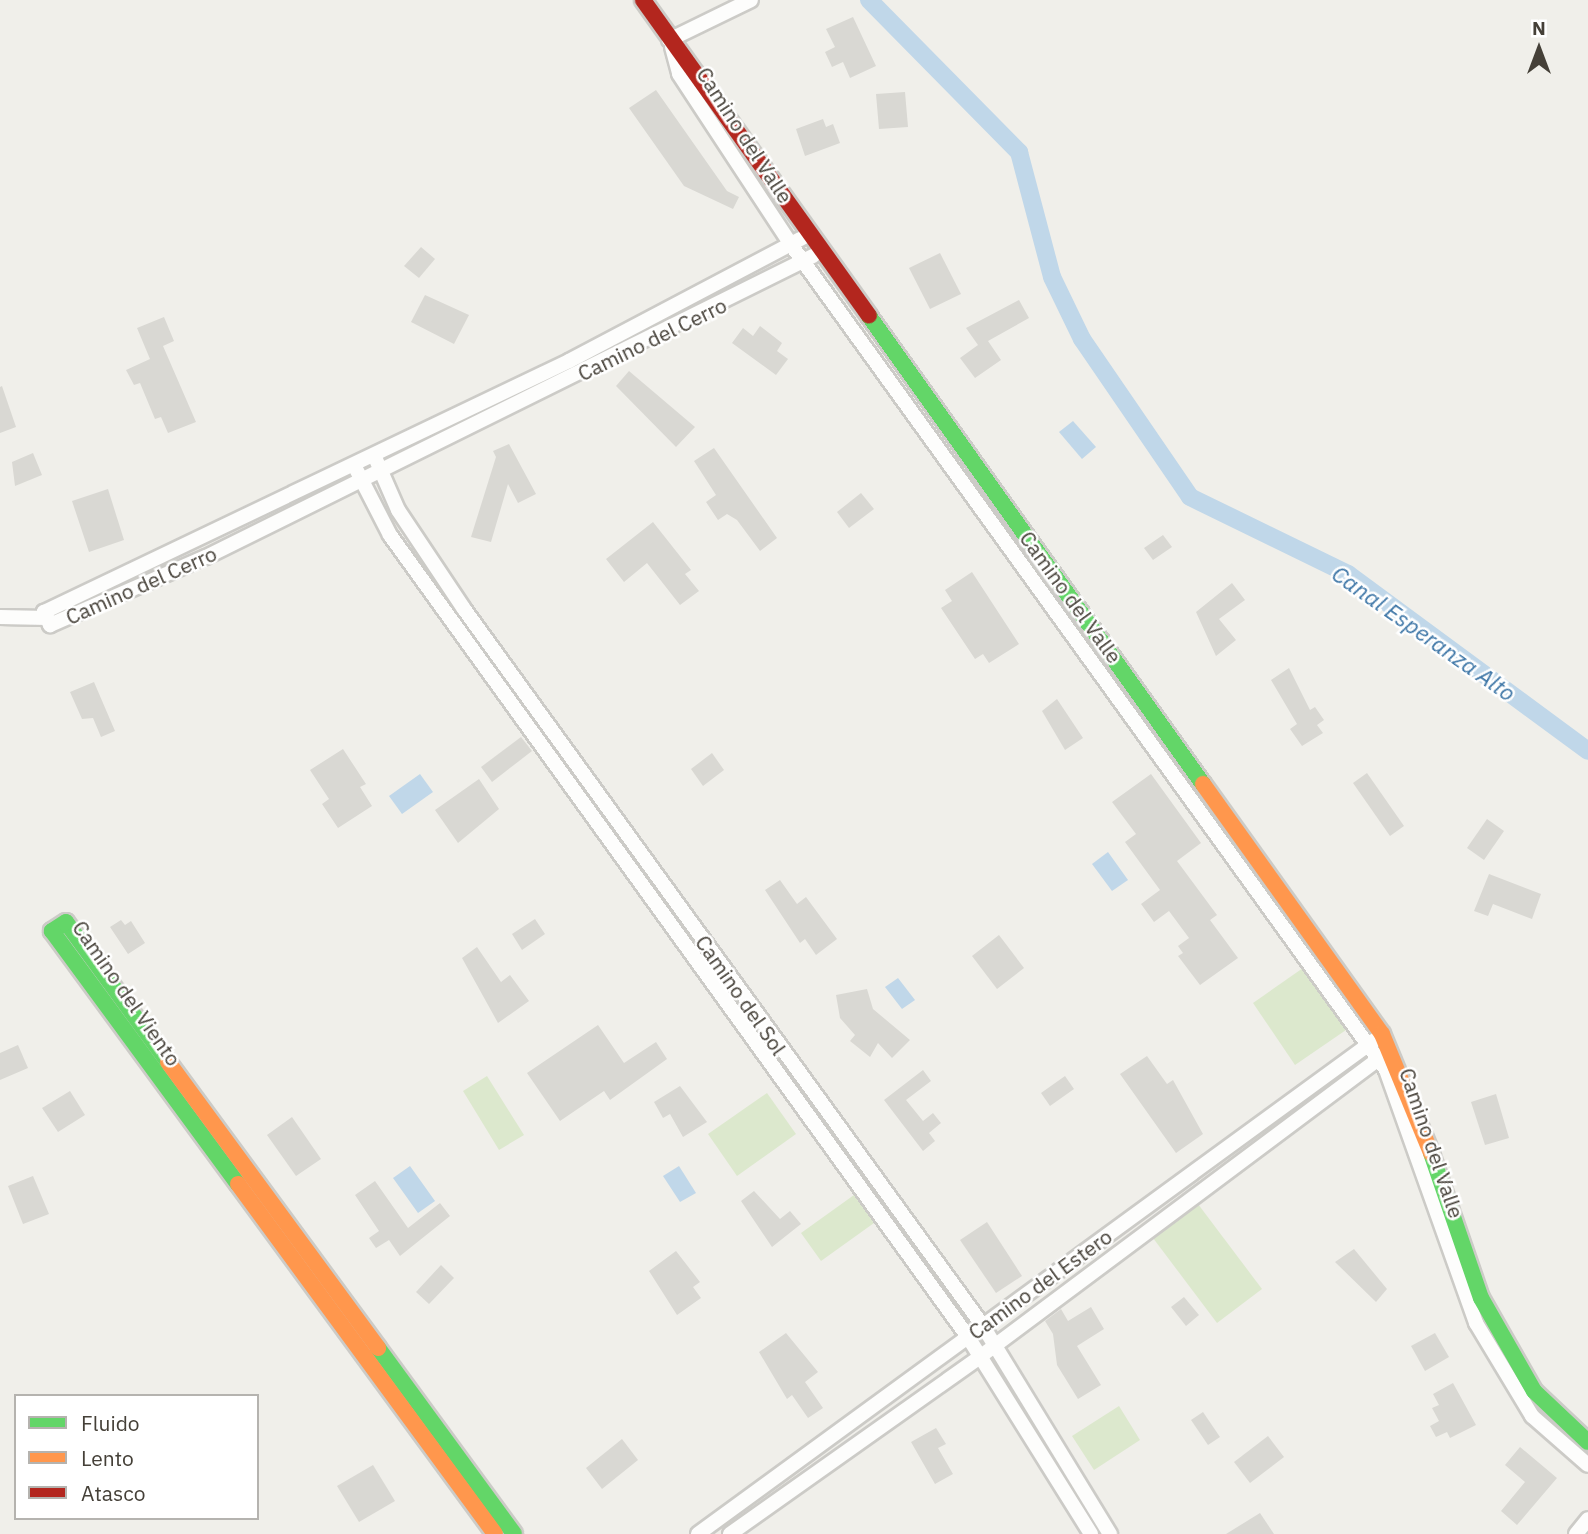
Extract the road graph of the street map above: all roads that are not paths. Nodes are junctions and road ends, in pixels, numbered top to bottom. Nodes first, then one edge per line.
1 (643, 0) edge
2 (751, 0) edge
3 (671, 43) junction
4 (810, 234) junction
5 (792, 246) junction
6 (822, 251) junction
7 (805, 261) junction
8 (374, 455) junction
9 (354, 465) junction
10 (381, 473) junction
11 (365, 488) junction
12 (0, 617) edge
13 (47, 618) junction
14 (1382, 1034) junction
15 (1369, 1045) junction
16 (1385, 1054) junction
17 (983, 1326) junction
18 (968, 1337) junction
19 (994, 1346) junction
20 (981, 1356) junction
21 (1588, 1442) edge
22 (1588, 1465) edge
23 (1588, 1519) edge
24 (495, 1534) edge
25 (514, 1534) edge
26 (698, 1534) edge
27 (730, 1534) edge
28 (1091, 1534) edge
29 (1110, 1534) edge
30 (1576, 1534) edge

1 - 3 street
2 - 3 street
3 - 4 street, Camino del Valle
3 - 5 street, Camino del Valle
4 - 5 street, Camino del Cerro
4 - 6 street, Camino del Valle
5 - 7 street, Camino del Valle
5 - 8 street, Camino del Cerro
6 - 7 street, Camino del Cerro
6 - 14 street, Camino del Valle
7 - 10 street, Camino del Cerro
7 - 15 street, Camino del Valle
8 - 9 street, Camino del Cerro
8 - 10 street, Camino del Sol
9 - 11 street, Camino del Sol
9 - 13 street, Camino del Cerro
10 - 11 street, Camino del Cerro
10 - 17 street, Camino del Sol
11 - 13 street, Camino del Cerro
11 - 18 street, Camino del Sol
12 - 13 street
14 - 15 street, Camino del Estero
14 - 16 street, Camino del Valle
15 - 16 street, Camino del Valle
15 - 17 street, Camino del Estero
16 - 19 street, Camino del Estero
16 - 21 street, Camino del Valle
16 - 22 street, Camino del Valle
17 - 18 street, Camino del Estero
17 - 19 street, Camino del Sol
18 - 20 street, Camino del Sol
18 - 26 street, Camino del Estero
19 - 20 street, Camino del Estero
19 - 29 street, Camino del Sol
20 - 27 street, Camino del Estero
20 - 28 street, Camino del Sol
23 - 30 street
24 - 25 street, Camino del Viento

